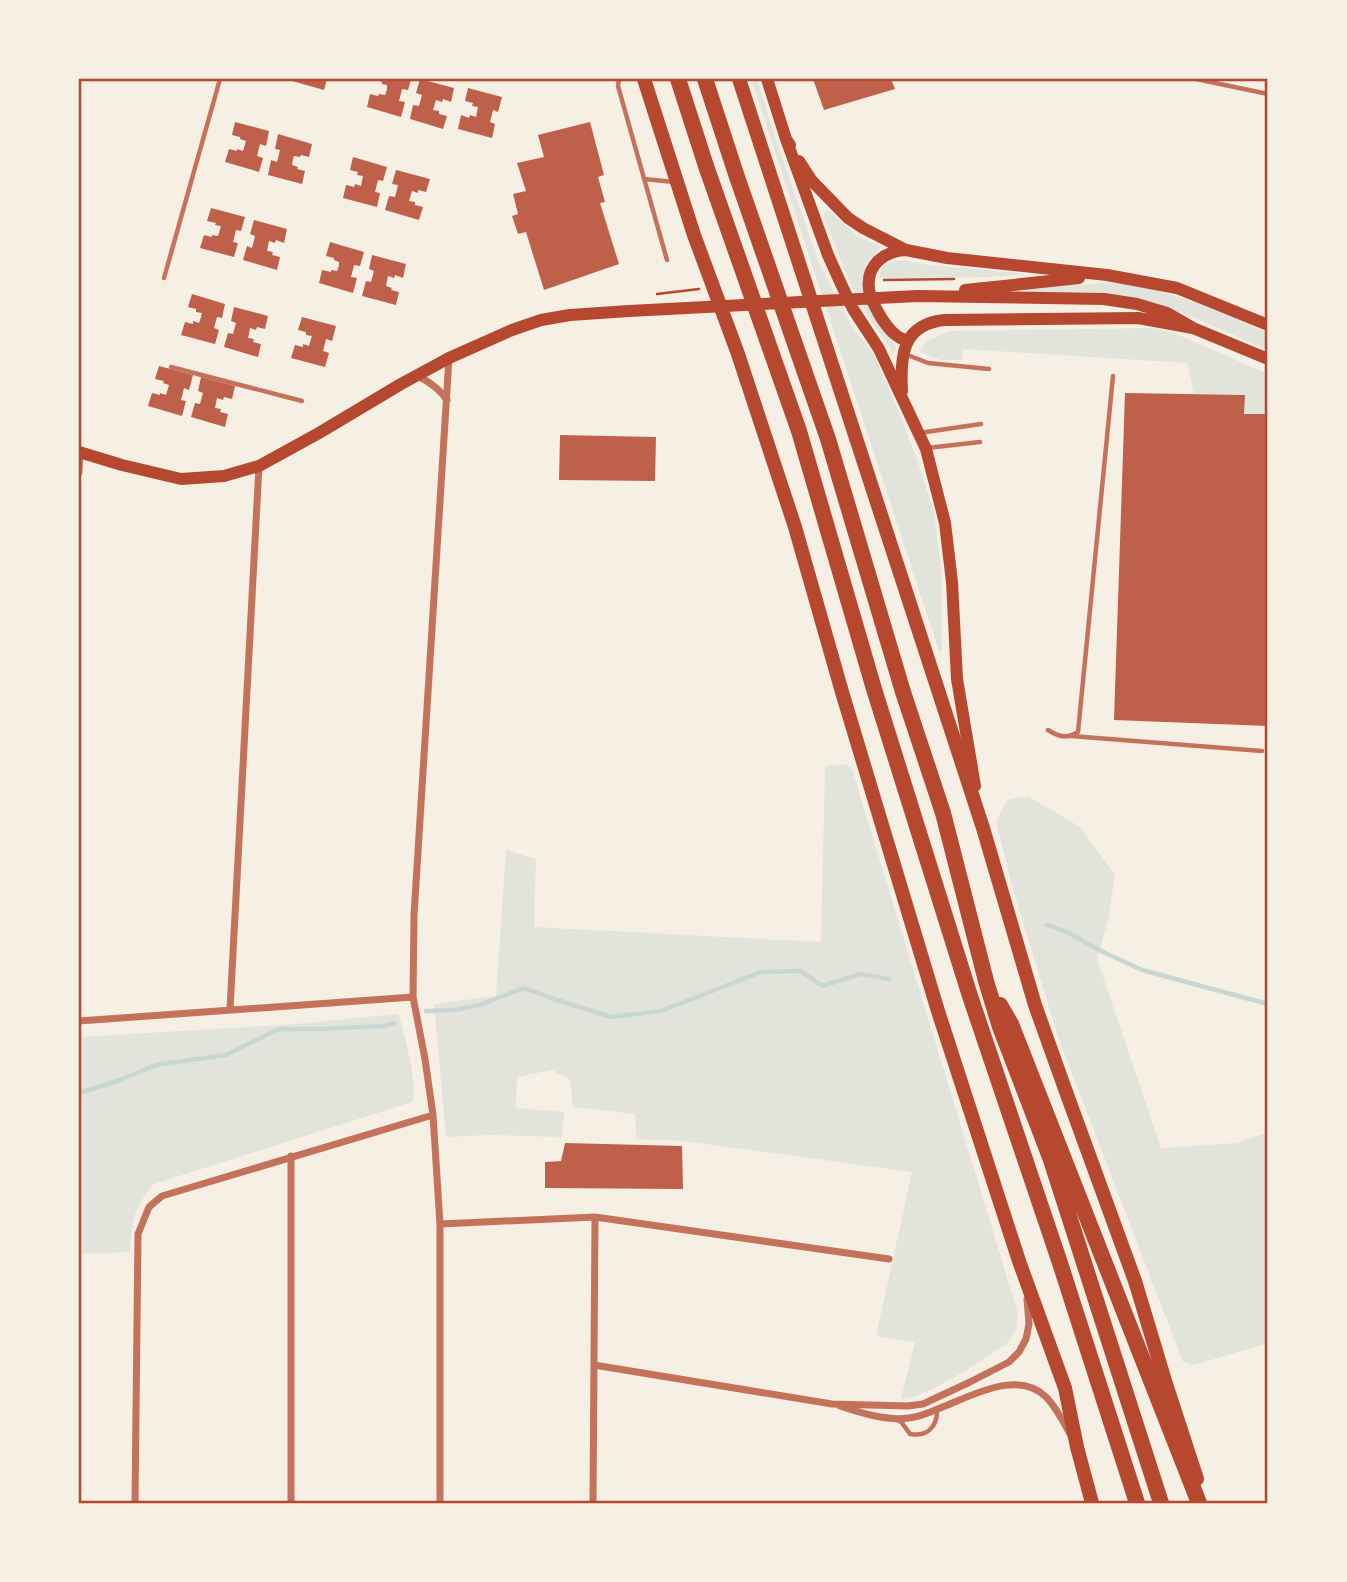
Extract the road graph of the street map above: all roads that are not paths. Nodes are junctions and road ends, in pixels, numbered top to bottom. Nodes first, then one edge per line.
1 (220, 79) edge
2 (619, 79) edge
3 (644, 79) edge
4 (678, 79) edge
5 (705, 79) edge
6 (739, 79) edge
7 (767, 79) edge
8 (1196, 79) edge
9 (1268, 94) edge
10 (786, 139) junction
11 (644, 179) junction
12 (677, 183) junction
13 (906, 250) junction
14 (667, 260) dead end
15 (1107, 275) junction
16 (164, 278) dead end
17 (912, 296) junction
18 (1268, 325) edge
19 (1193, 328) junction
20 (905, 347) junction
21 (449, 358) junction
22 (1268, 359) edge
23 (171, 367) dead end
24 (989, 369) dead end
25 (416, 375) junction
26 (1113, 376) dead end
27 (903, 398) junction
28 (447, 400) junction
29 (302, 401) dead end
30 (981, 424) dead end
31 (919, 433) junction
32 (980, 442) dead end
33 (926, 449) junction
34 (80, 452) edge
35 (259, 466) junction
36 (79, 472) edge
37 (1048, 730) dead end
38 (1071, 736) junction
39 (1262, 751) dead end
40 (983, 828) junction
41 (986, 981) junction
42 (413, 997) junction
43 (230, 1009) junction
44 (79, 1021) edge
45 (433, 1115) junction
46 (291, 1156) junction
47 (594, 1217) junction
48 (440, 1224) junction
49 (890, 1259) dead end
50 (1019, 1261) junction
51 (594, 1365) junction
52 (1096, 1377) junction
53 (832, 1404) junction
54 (937, 1409) junction
55 (892, 1417) junction
56 (1077, 1447) junction
57 (135, 1503) edge
58 (291, 1503) edge
59 (440, 1503) edge
60 (593, 1503) edge
61 (1092, 1503) edge
62 (1125, 1503) edge
63 (1136, 1503) edge
64 (1161, 1503) edge
65 (1199, 1503) edge
66 (1205, 1503) edge

1 - 16 lane
2 - 11 lane
3 - 12 highway
4 - 52 highway
5 - 41 highway
6 - 40 highway
7 - 10 main road
8 - 9 lane
10 - 13 main road
10 - 27 main road
11 - 12 lane
11 - 14 lane
12 - 50 highway
13 - 15 main road
13 - 20 main road
15 - 17 main road
15 - 18 main road
17 - 19 main road
17 - 21 main road
19 - 20 main road
19 - 22 main road
20 - 24 lane
20 - 27 main road
21 - 25 main road
21 - 28 street
23 - 29 lane
25 - 28 street
25 - 35 main road
26 - 38 lane
27 - 31 main road
28 - 42 street
30 - 31 lane
31 - 33 main road
32 - 33 lane
33 - 40 main road
34 - 35 main road
34 - 36 street
35 - 43 street
37 - 38 lane
38 - 39 lane
40 - 66 highway
41 - 64 highway
41 - 65 highway
42 - 43 street
42 - 45 street
43 - 44 street
45 - 46 street
45 - 48 street
46 - 57 street
46 - 58 street
47 - 48 street
47 - 49 street
47 - 51 street
48 - 59 street
50 - 53 street
50 - 56 highway
51 - 53 street
51 - 60 street
52 - 62 highway
52 - 63 highway
53 - 55 street
54 - 55 street
54 - 55 lane
54 - 56 street
56 - 61 highway

